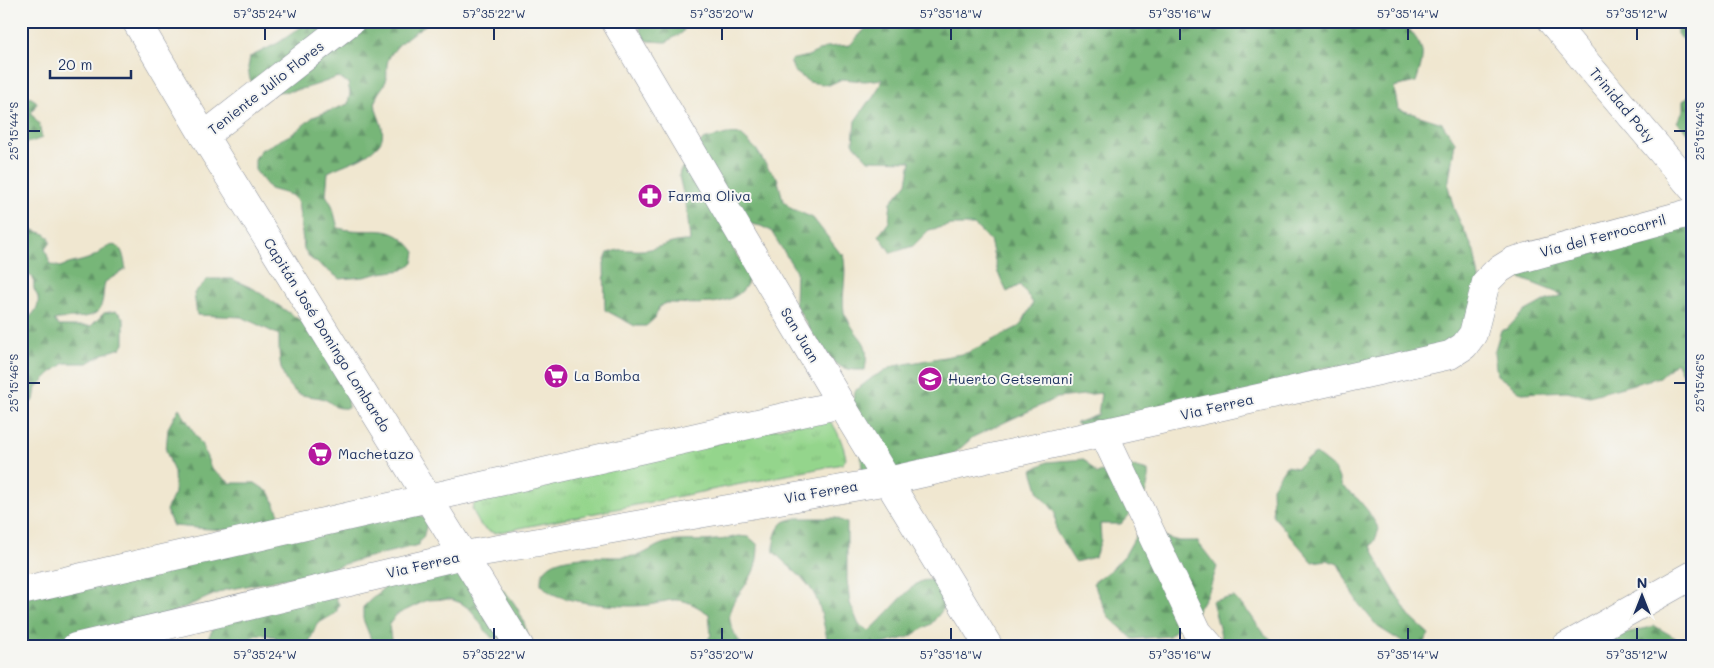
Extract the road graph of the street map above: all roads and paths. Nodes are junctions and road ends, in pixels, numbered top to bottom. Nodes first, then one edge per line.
1 (136, 21) edge
2 (351, 21) edge
3 (614, 21) edge
4 (1551, 21) edge
5 (204, 136) junction
6 (1693, 189) edge
7 (1693, 212) edge
8 (1514, 261) joint
9 (841, 404) junction
10 (1103, 432) junction
11 (888, 481) junction
12 (428, 499) junction
13 (464, 555) junction
14 (1693, 575) edge
15 (21, 592) edge
16 (75, 647) edge
17 (520, 647) edge
18 (989, 647) edge
19 (1211, 647) edge
20 (1565, 647) edge

1 - 5 street, Capitán José Domingo Lombardo
2 - 5 street, Teniente Julio Flores
3 - 9 street, San Juan
4 - 6 street, Trinidad Poty
5 - 12 street, Capitán José Domingo Lombardo
7 - 8 street, Vía del Ferrocarril
8 - 10 street, Via Ferrea
9 - 11 street, San Juan
9 - 12 street
10 - 11 street, Via Ferrea
10 - 19 street
11 - 13 street, Via Ferrea
11 - 18 street, San Juan
12 - 13 street, Capitán José Domingo Lombardo
12 - 15 street
13 - 16 street, Via Ferrea
13 - 17 street, Capitán José Domingo Lombardo
14 - 20 street

